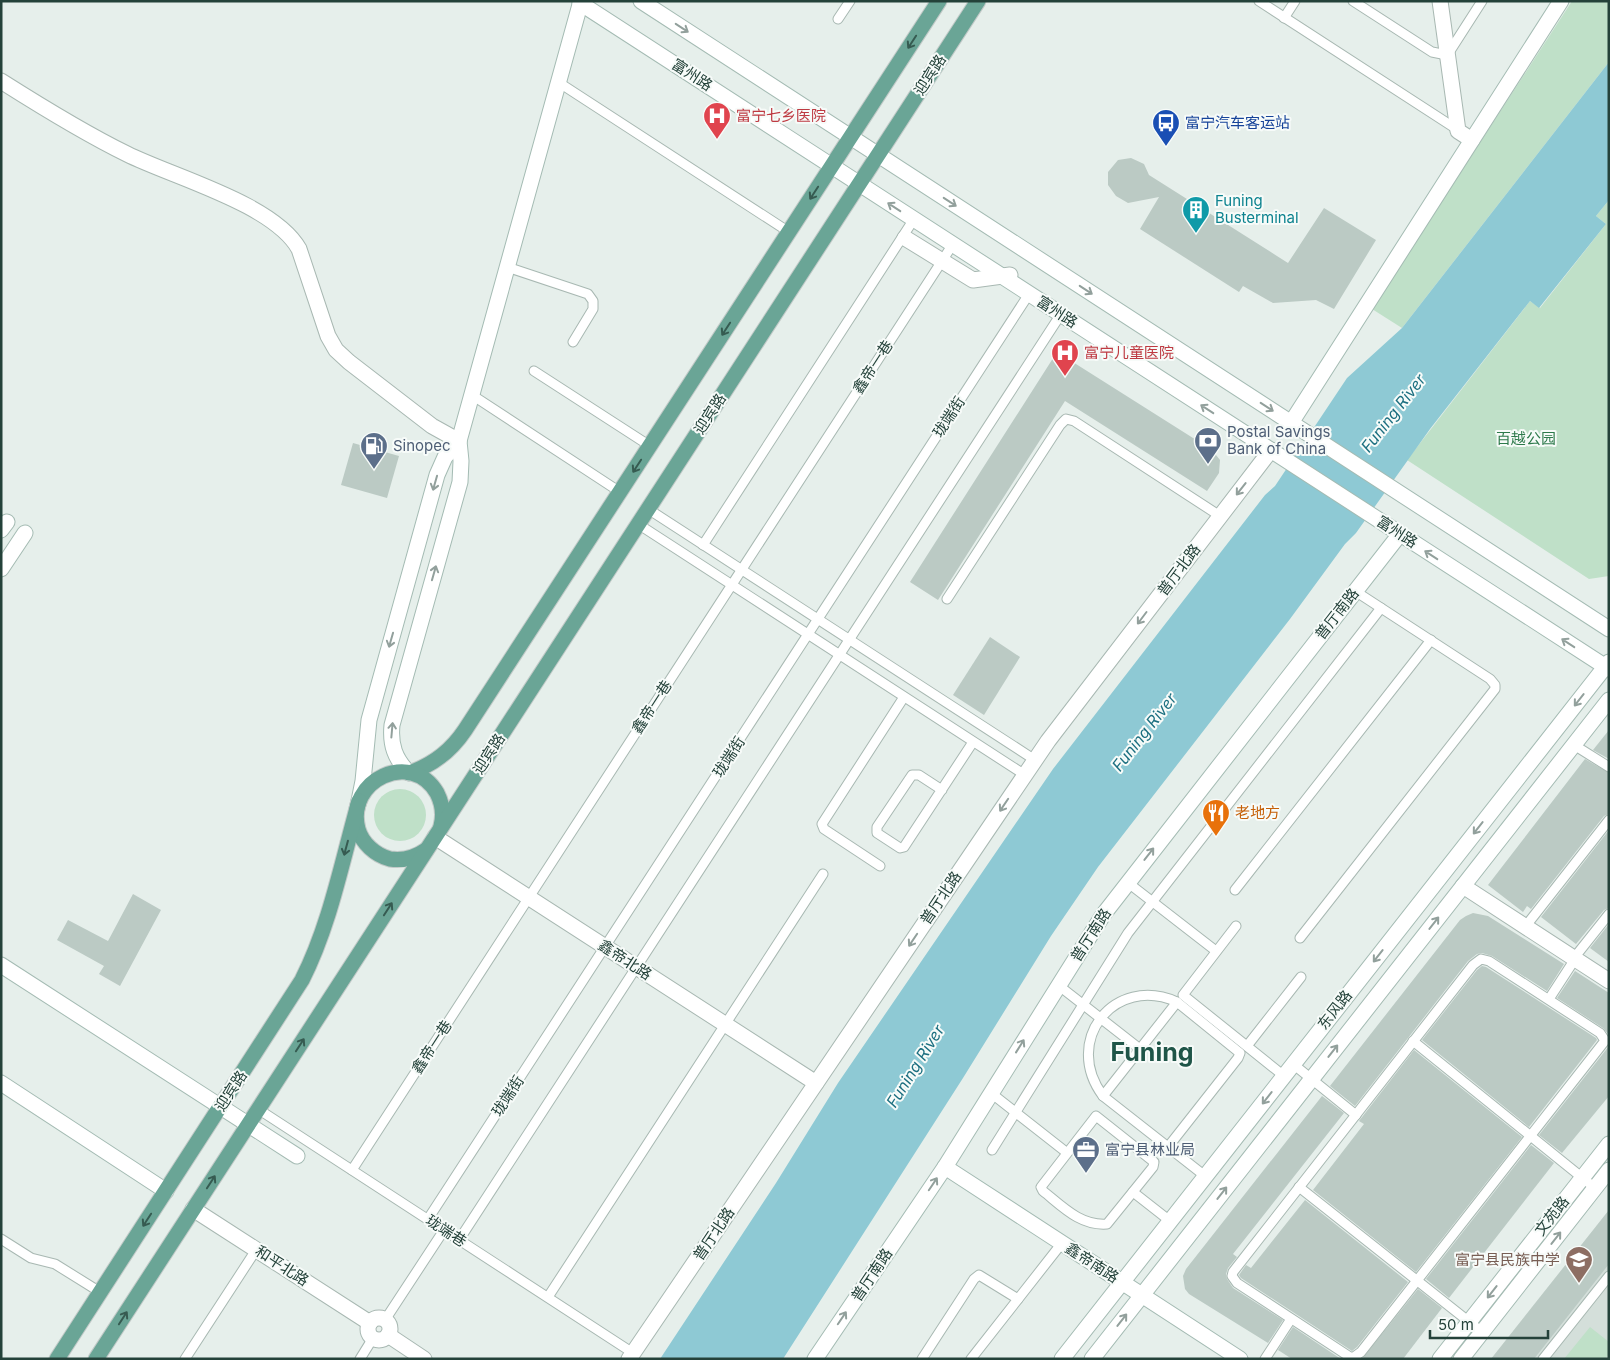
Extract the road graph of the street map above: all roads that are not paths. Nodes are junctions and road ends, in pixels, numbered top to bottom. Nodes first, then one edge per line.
1 (641, 1) edge
2 (850, 1) edge
3 (939, 1) edge
4 (978, 1) edge
5 (1259, 1) edge
6 (1295, 1) edge
7 (1353, 1) edge
8 (1482, 1) edge
9 (1561, 1) edge
10 (581, 2) edge
11 (1440, 2) edge
12 (1284, 18) junction
13 (838, 19) dead end
14 (1448, 54) junction
15 (1, 81) edge
16 (558, 82) junction
17 (1458, 131) junction
18 (851, 137) junction
19 (1472, 140) junction
20 (878, 155) junction
21 (832, 166) junction
22 (860, 184) junction
23 (914, 219) junction
24 (789, 232) junction
25 (905, 238) dead end
26 (953, 244) junction
27 (507, 267) junction
28 (1010, 275) dead end
29 (1029, 294) junction
30 (1061, 314) junction
31 (573, 342) dead end
32 (534, 371) dead end
33 (472, 395) junction
34 (1290, 422) junction
35 (459, 441) junction
36 (650, 446) junction
37 (1271, 450) junction
38 (620, 492) junction
39 (648, 509) junction
40 (1220, 516) junction
41 (638, 524) junction
42 (24, 533) dead end
43 (1400, 534) junction
44 (703, 545) junction
45 (1, 569) edge
46 (741, 570) junction
47 (732, 585) junction
48 (1355, 591) junction
49 (947, 599) dead end
50 (1380, 608) junction
51 (818, 620) junction
52 (1609, 629) edge
53 (808, 635) junction
54 (849, 640) junction
55 (1431, 640) junction
56 (839, 655) junction
57 (1607, 666) edge
58 (904, 697) junction
59 (1609, 700) edge
60 (973, 742) junction
61 (1574, 745) junction
62 (1035, 760) junction
63 (1609, 767) edge
64 (409, 773) junction
65 (1025, 775) junction
66 (942, 790) junction
67 (358, 802) junction
68 (1609, 820) edge
69 (434, 838) junction
70 (880, 866) dead end
71 (822, 874) dead end
72 (1127, 882) junction
73 (1463, 886) junction
74 (1235, 890) dead end
75 (529, 897) junction
76 (1152, 901) junction
77 (1609, 914) edge
78 (1236, 926) dead end
79 (1525, 927) junction
80 (1300, 938) dead end
81 (605, 947) junction
82 (1216, 951) junction
83 (1574, 958) junction
84 (1, 964) edge
85 (636, 967) junction
86 (1301, 977) dead end
87 (1609, 981) edge
88 (1058, 985) junction
89 (1549, 999) junction
90 (1177, 1002) junction
91 (1083, 1004) junction
92 (1100, 1018) junction
93 (725, 1024) junction
94 (1413, 1042) junction
95 (1247, 1046) junction
96 (1140, 1049) junction
97 (1289, 1070) junction
98 (1312, 1079) junction
99 (1, 1083) edge
100 (816, 1084) junction
101 (991, 1093) junction
102 (1103, 1096) junction
103 (258, 1109) junction
104 (1016, 1113) junction
105 (1356, 1115) junction
106 (1530, 1136) junction
107 (1609, 1144) edge
108 (1168, 1147) junction
109 (992, 1150) dead end
110 (1066, 1152) junction
111 (297, 1156) dead end
112 (944, 1167) junction
113 (352, 1170) junction
114 (1609, 1170) edge
115 (1205, 1176) junction
116 (1582, 1178) junction
117 (1298, 1187) junction
118 (1595, 1188) junction
119 (166, 1191) junction
120 (1133, 1192) junction
121 (193, 1209) junction
122 (428, 1219) junction
123 (1170, 1221) junction
124 (444, 1230) junction
125 (1, 1239) edge
126 (459, 1240) junction
127 (1062, 1243) junction
128 (256, 1250) junction
129 (1609, 1276) edge
130 (1417, 1281) junction
131 (1122, 1282) junction
132 (100, 1292) junction
133 (1142, 1295) junction
134 (548, 1297) junction
135 (1018, 1300) junction
136 (1291, 1319) junction
137 (1469, 1322) junction
138 (376, 1327) junction
139 (1482, 1332) junction
140 (631, 1356) edge
141 (57, 1359) edge
142 (96, 1359) edge
143 (185, 1359) edge
144 (360, 1359) edge
145 (424, 1359) edge
146 (815, 1359) edge
147 (922, 1359) edge
148 (971, 1359) edge
149 (1062, 1359) edge
150 (1092, 1359) edge
151 (1240, 1359) edge
152 (1265, 1359) edge
153 (1440, 1359) edge
154 (1461, 1359) edge
155 (1543, 1359) edge

1 -> 18 street
2 - 13 lane
3 -> 18 main road, 迎宾路
4 - 20 main road, 迎宾路
5 - 12 lane
6 - 12 lane
7 - 14 lane
8 - 14 lane
9 - 19 street
10 - 16 street
10 - 21 street, 富州路
11 - 14 street
12 - 17 lane
14 - 17 street
15 - 35 street
16 - 24 lane
16 - 27 street
17 - 19 street
18 - 20 street
18 - 21 main road, 迎宾路
19 - 34 street
20 - 22 main road, 迎宾路
20 -> 34 street
21 - 22 street, 富州路
21 -> 24 main road, 迎宾路
23 -> 22 street, 富州路
22 - 39 main road, 迎宾路
23 - 26 street, 富州路
23 - 44 lane
24 -> 36 main road, 迎宾路
25 - 28 street
26 - 29 street, 富州路
26 - 46 lane, 鑫帝一巷
27 - 31 lane
27 - 33 street
29 - 30 street, 富州路
29 - 51 lane, 珑端街
37 -> 30 street, 富州路
30 - 54 lane
32 - 36 lane
33 - 35 street
33 - 38 lane
34 - 52 street
64 -> 35 street
35 -> 67 street
36 -> 38 main road, 迎宾路
37 -> 40 street, 普厅北路
37 - 43 street, 富州路
38 - 64 main road, 迎宾路
39 - 41 main road, 迎宾路
39 - 44 lane
40 - 49 lane
40 -> 62 street, 普厅北路
41 - 47 lane
41 - 69 main road, 迎宾路
42 - 45 street
43 - 48 street, 普厅南路
57 -> 43 street, 富州路
44 - 46 lane
46 - 47 lane, 鑫帝一巷
46 - 51 lane
47 - 53 lane
47 - 75 lane, 鑫帝一巷
48 - 50 lane
72 -> 48 street, 普厅南路
50 - 55 lane
50 - 76 lane
51 - 53 lane, 珑端街
51 - 54 lane
53 - 56 lane
53 - 81 lane, 珑端街
54 - 56 lane
54 - 62 lane
55 - 74 lane
55 - 80 lane
56 - 58 lane
56 - 85 lane
57 -> 97 street, 东风路
58 - 60 lane
58 - 70 lane
59 - 61 street, 东风路
60 - 65 lane
60 - 66 lane
61 - 63 lane
61 - 73 street, 东风路
62 - 65 street, 普厅北路
64 - 67 main road, 迎宾路
64 - 69 main road
65 -> 100 street, 普厅北路
66 - 66 lane
67 - 69 main road
67 -> 119 main road, 迎宾路
68 - 79 lane
69 - 75 street, 鑫帝北路
103 -> 69 main road, 迎宾路
71 - 93 lane
72 - 76 lane
72 - 88 street, 普厅南路
73 - 79 street
98 -> 73 street, 东风路
75 - 81 street, 鑫帝北路
75 - 113 lane, 鑫帝一巷
76 - 82 lane
76 - 91 lane
77 - 83 lane
78 - 82 lane
79 - 83 street
81 - 85 street, 鑫帝北路
81 - 122 lane, 珑端街
82 - 95 lane
83 - 87 street
83 - 89 lane
84 - 111 street
85 - 93 street, 鑫帝北路
85 - 126 lane
86 - 95 lane
88 - 91 lane
101 -> 88 street, 普厅南路
89 - 94 lane
89 - 106 lane
90 - 92 lane
90 - 96 lane
90 - 108 lane
91 - 92 lane
91 - 104 lane
92 - 96 lane
92 - 102 lane
93 - 100 street, 鑫帝北路
93 - 134 lane
94 - 105 lane
94 - 106 lane
95 - 97 lane
96 - 102 lane
97 - 98 lane
97 -> 115 street, 东风路
98 - 105 lane
133 -> 98 street, 东风路
99 - 119 street
100 - 140 street, 普厅北路
101 - 104 lane
101 - 112 street, 普厅南路
102 - 108 lane
103 - 113 lane, 珑端巷
121 -> 103 main road, 迎宾路
104 - 109 lane
104 - 110 lane
105 - 117 lane
106 - 116 lane
106 - 130 lane
107 - 116 street, 文苑路
108 - 115 lane
110 - 120 lane
110 - 120 lane
112 - 127 street, 鑫帝南路
146 -> 112 street, 普厅南路
113 - 122 lane, 珑端巷
114 - 118 street, 文苑路
115 - 123 street, 东风路
116 - 118 lane
116 -> 137 street, 文苑路
117 - 130 lane
117 - 136 lane
139 -> 118 street, 文苑路
119 -> 132 main road, 迎宾路
120 - 123 lane
121 - 128 street, 和平北路
142 -> 121 main road, 迎宾路
122 - 124 lane, 珑端巷
123 - 131 street, 东风路
124 - 126 lane, 珑端巷
124 - 138 lane
125 - 132 lane
126 - 134 lane, 珑端巷
127 - 131 street, 鑫帝南路
127 - 135 lane
128 - 138 street, 和平北路
128 - 143 lane
129 - 155 lane
130 - 136 lane
130 - 137 lane
131 - 133 street, 鑫帝南路
131 - 149 street, 东风路
132 - 141 main road, 迎宾路
150 -> 133 street, 东风路
133 - 151 street, 鑫帝南路
134 - 140 lane, 珑端巷
135 - 147 lane
135 - 148 lane
136 - 152 lane
137 - 139 lane
137 - 153 street, 文苑路
138 - 144 lane
138 - 145 street
139 - 154 street, 文苑路

